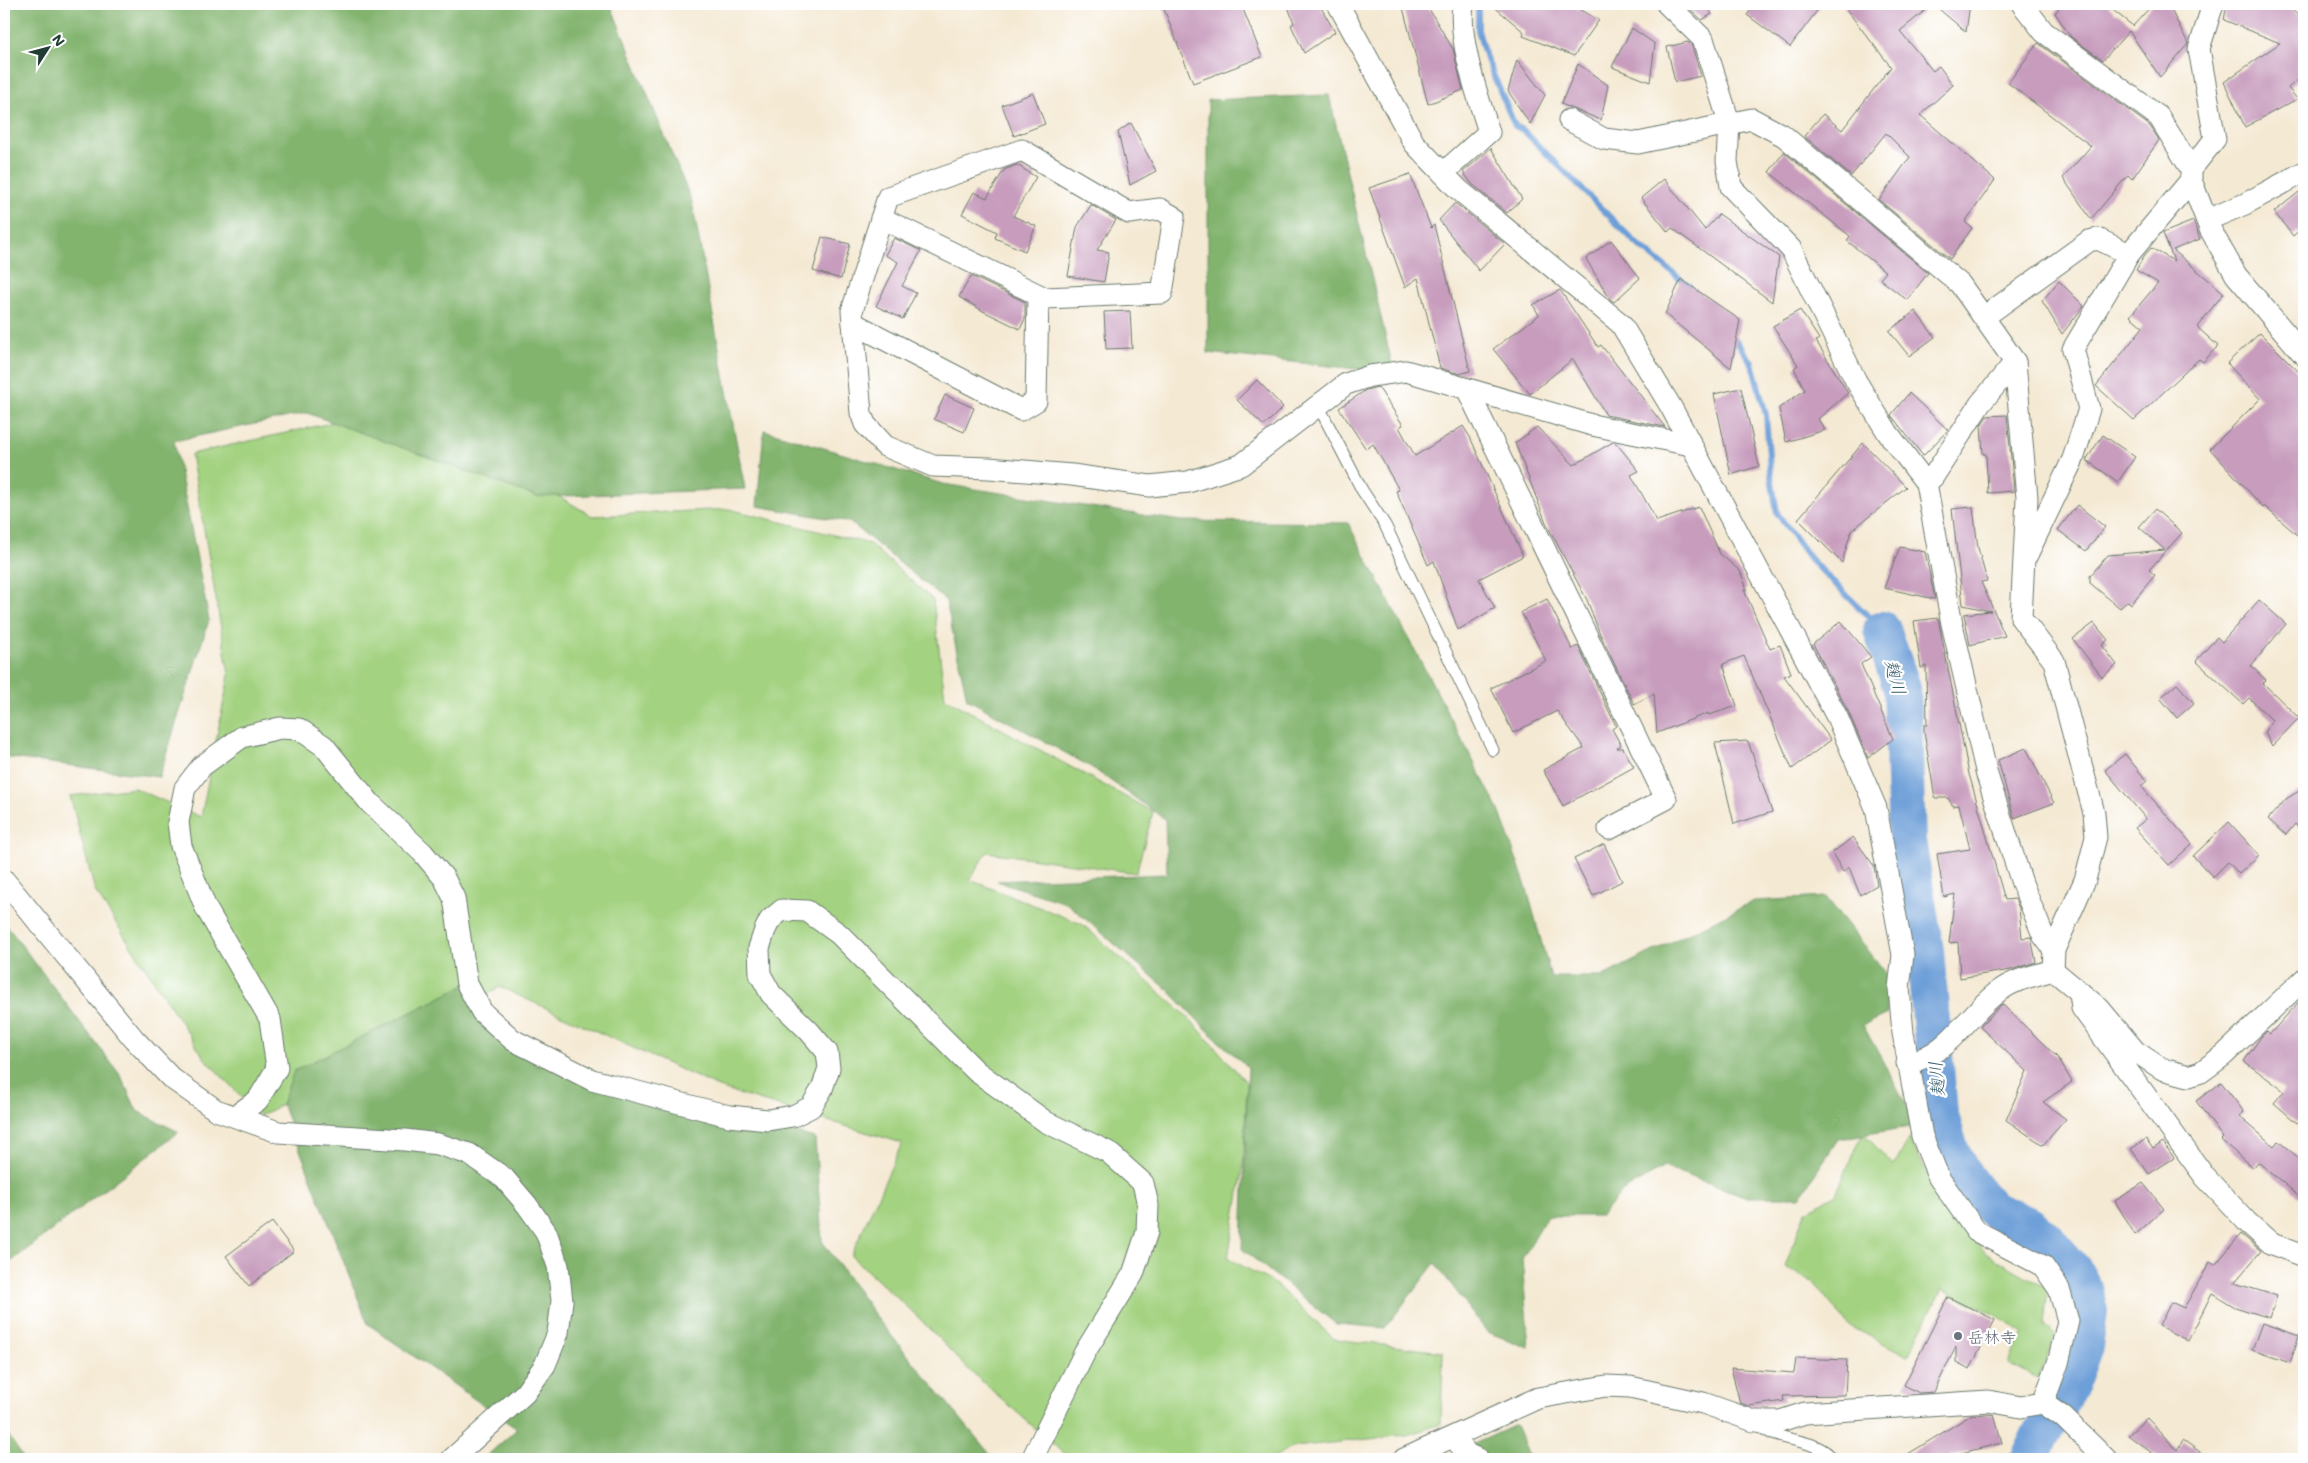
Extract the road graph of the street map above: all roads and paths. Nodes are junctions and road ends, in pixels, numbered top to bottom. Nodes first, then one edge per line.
1 (1338, 4) edge
2 (1463, 4) edge
3 (1667, 4) edge
4 (2022, 4) edge
5 (2213, 4) edge
6 (1569, 120) dead end
7 (1729, 122) junction
8 (2304, 172) edge
9 (1443, 173) junction
10 (2191, 175) junction
11 (881, 218) junction
12 (2207, 220) junction
13 (2129, 254) junction
14 (1038, 295) junction
15 (1984, 317) junction
16 (853, 323) junction
17 (2304, 355) edge
18 (2015, 362) junction
19 (1467, 389) junction
20 (1318, 405) junction
21 (1692, 445) junction
22 (1926, 483) junction
23 (2022, 564) junction
24 (1493, 750) dead end
25 (1609, 829) dead end
26 (4, 880) edge
27 (2053, 960) junction
28 (2304, 979) edge
29 (2080, 992) junction
30 (1912, 1063) junction
31 (241, 1112) dead end
32 (2304, 1256) edge
33 (2051, 1408) junction
34 (1754, 1421) junction
35 (1454, 1437) junction
36 (452, 1459) edge
37 (1032, 1459) edge
38 (1404, 1459) edge
39 (1478, 1459) edge
40 (1834, 1459) edge
41 (2106, 1459) edge

1 - 9 street
2 - 9 street
3 - 7 street
4 - 10 street
5 - 10 street
6 - 7 street
7 - 15 street
7 - 22 street
8 - 12 street
9 - 21 street
10 - 12 street
10 - 13 street
11 - 14 street
11 - 14 street
11 - 16 street
12 - 17 street
13 - 15 street
13 - 23 street
14 - 16 street
15 - 18 street
16 - 20 street
18 - 22 street
18 - 23 street
19 - 20 street
19 - 21 street
19 - 25 street
20 - 24 lane
21 - 30 street
22 - 27 street
23 - 27 street
26 - 36 street
27 - 29 street
27 - 30 street
28 - 29 street
29 - 32 street
30 - 33 street
31 - 37 street
33 - 34 street
33 - 41 street
34 - 35 street
34 - 40 lane
35 - 38 street
35 - 39 street

